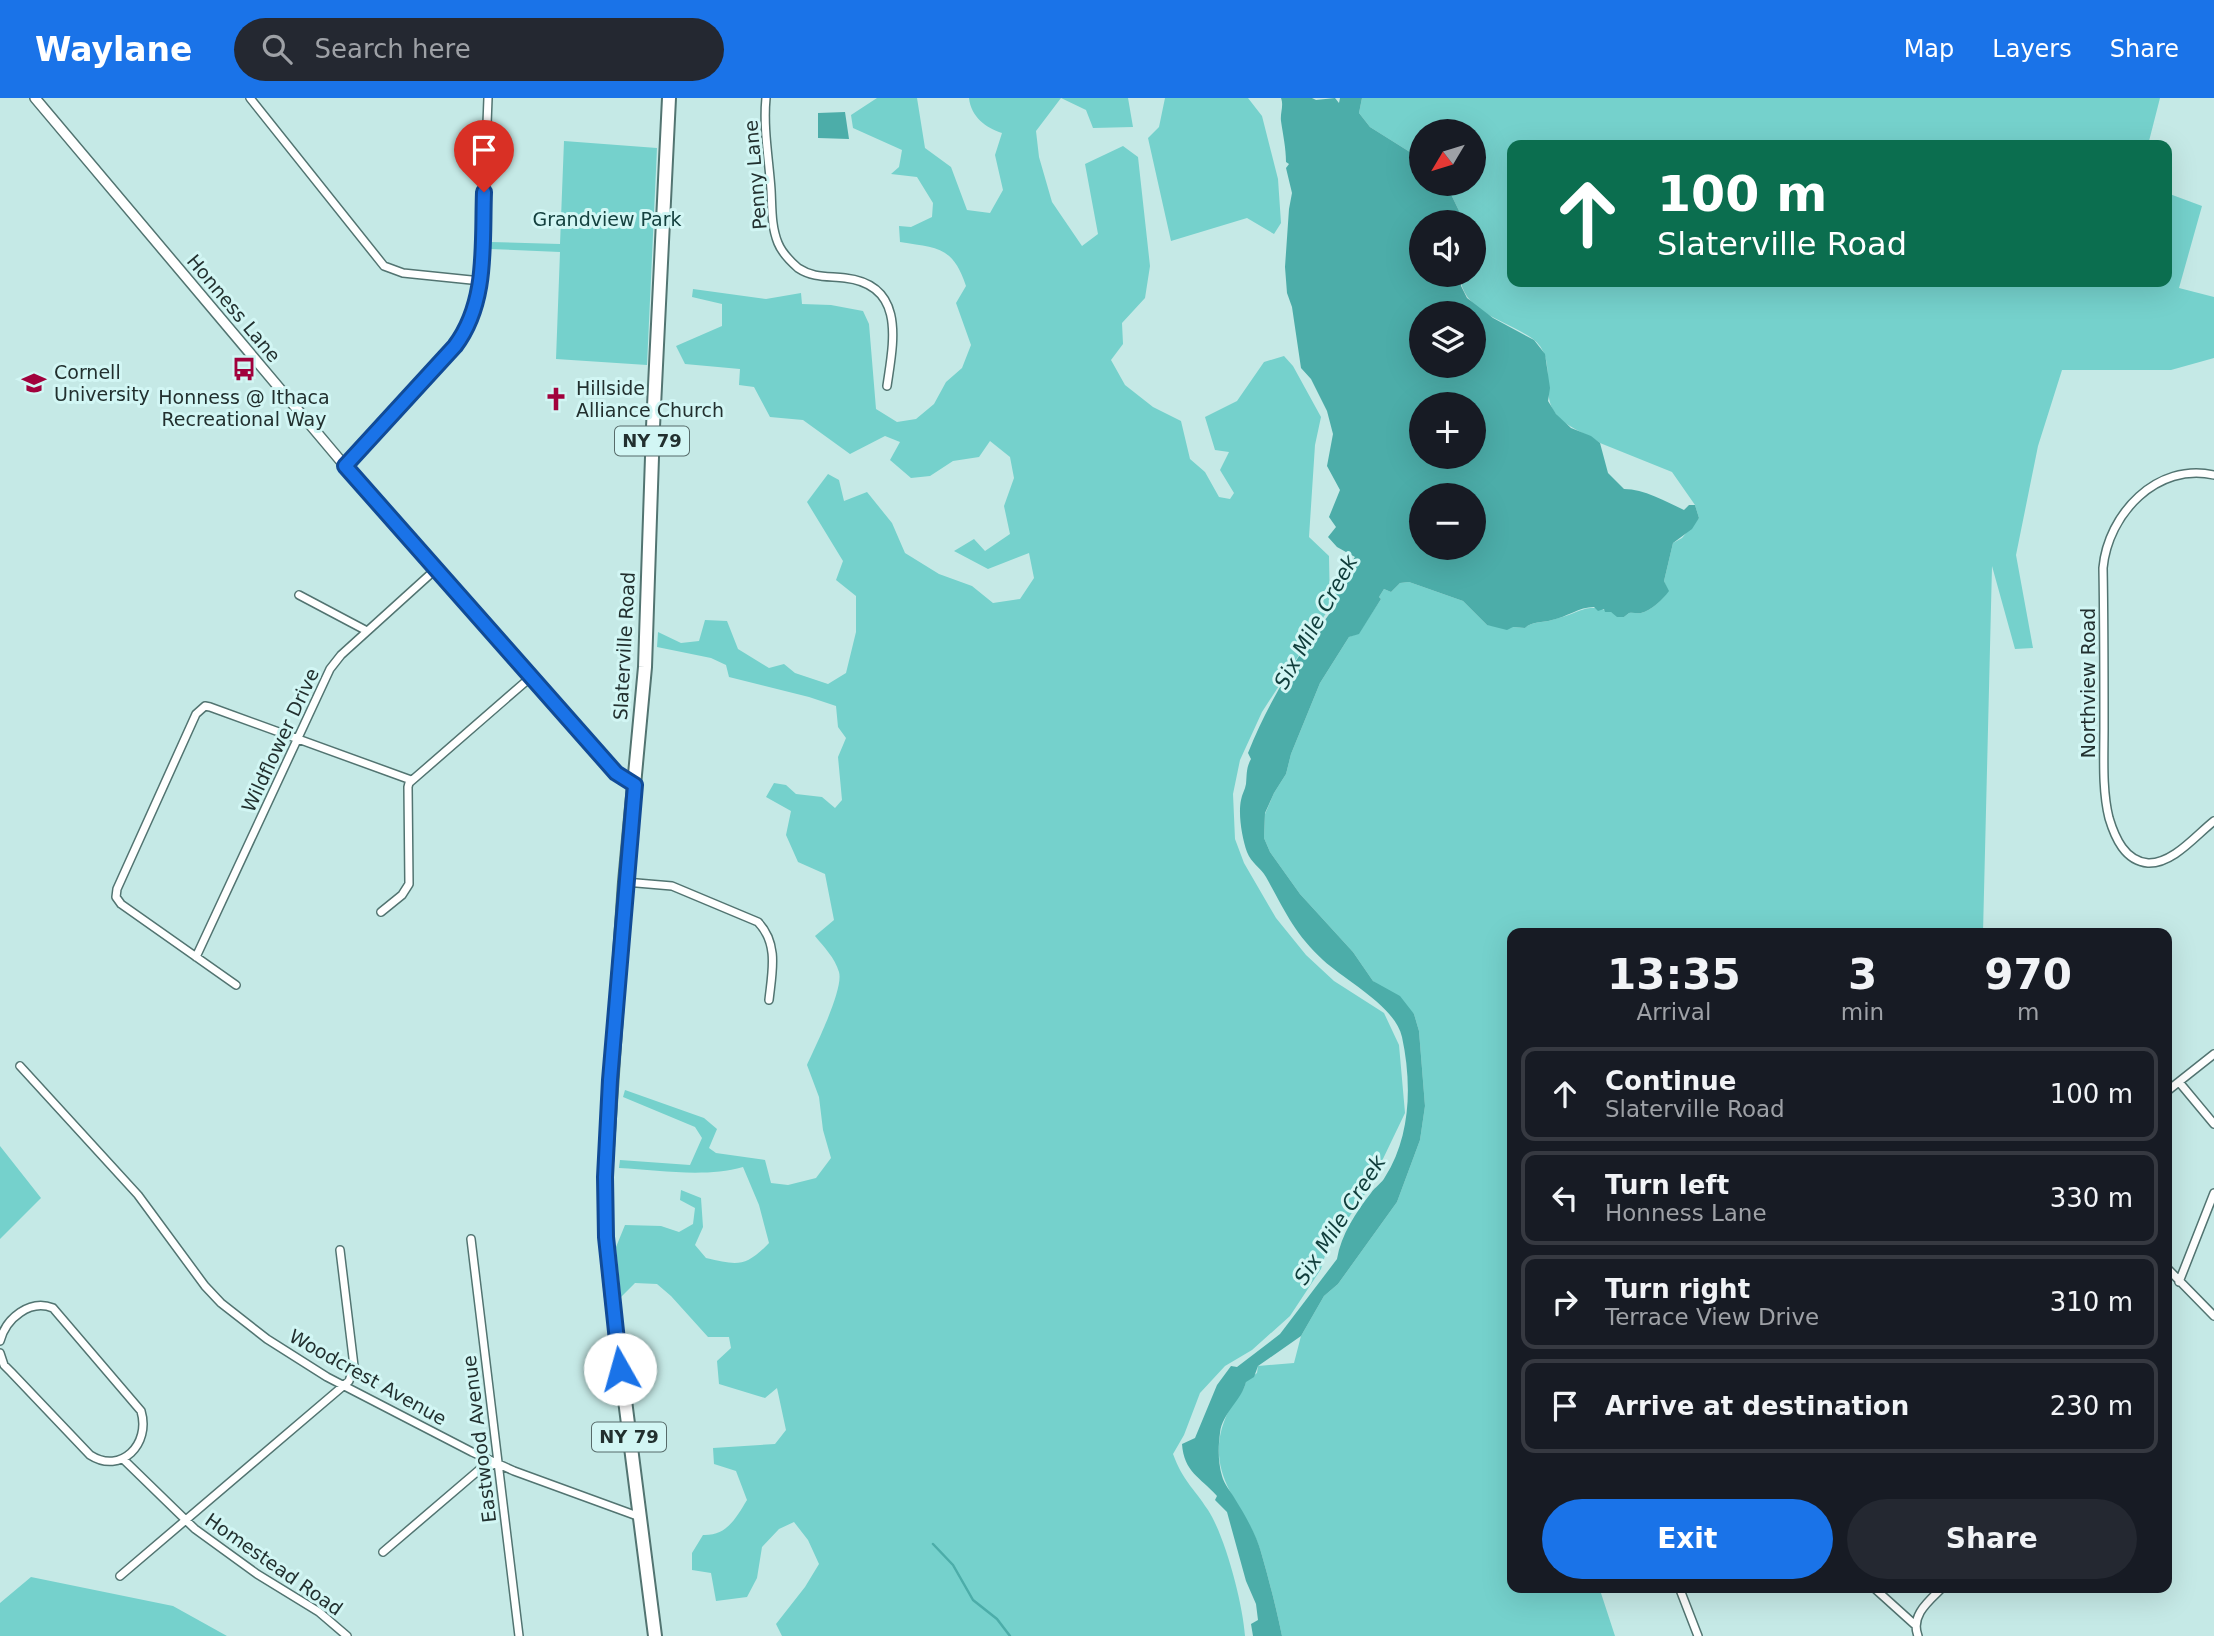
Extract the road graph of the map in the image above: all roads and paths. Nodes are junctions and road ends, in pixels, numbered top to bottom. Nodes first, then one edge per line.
1 (35, 98) edge
2 (250, 98) edge
3 (488, 98) edge
4 (669, 98) edge
5 (766, 98) edge
6 (481, 281) junction
7 (887, 386) dead end
8 (345, 466) junction
9 (2214, 475) edge
10 (436, 569) junction
11 (299, 595) dead end
12 (367, 631) junction
13 (531, 677) junction
14 (299, 739) junction
15 (411, 780) junction
16 (635, 785) junction
17 (2214, 821) edge
18 (625, 882) junction
19 (381, 912) dead end
20 (196, 957) junction
21 (236, 985) dead end
22 (769, 1000) dead end
23 (2214, 1054) edge
24 (20, 1066) dead end
25 (2179, 1082) junction
26 (2172, 1088) edge
27 (2214, 1124) edge
28 (2214, 1193) edge
29 (471, 1239) dead end
30 (340, 1250) dead end
31 (2172, 1274) edge
32 (2179, 1282) junction
33 (2214, 1316) edge
34 (0, 1341) edge
35 (0, 1353) edge
36 (344, 1387) junction
37 (123, 1459) junction
38 (498, 1463) junction
39 (640, 1517) junction
40 (185, 1519) junction
41 (383, 1552) dead end
42 (120, 1576) dead end
43 (1681, 1593) edge
44 (1880, 1593) edge
45 (1938, 1593) edge
46 (1914, 1624) junction
47 (347, 1636) edge
48 (519, 1636) edge
49 (655, 1636) edge
50 (1699, 1636) edge
51 (1918, 1636) edge

1 - 8 street, Honness Lane
2 - 6 street
3 - 6 street
4 - 16 highway, Slaterville Road / NY 79
5 - 7 street, Penny Lane
6 - 8 street
8 - 10 street, Honness Lane
9 - 17 street, Northview Road
10 - 12 street, Wildflower Drive
10 - 13 street, Honness Lane
11 - 12 street
12 - 14 street, Wildflower Drive
13 - 15 street
13 - 16 street, Honness Lane
14 - 15 street
14 - 20 street, Wildflower Drive
14 - 20 street
15 - 19 street
16 - 18 highway, Slaterville Road / NY 79
18 - 22 street
18 - 39 highway, Slaterville Road / NY 79
20 - 21 street
23 - 25 street
24 - 36 street, Woodcrest Avenue
25 - 26 street
25 - 27 street
28 - 32 street
29 - 38 street, Eastwood Avenue
30 - 36 street
31 - 32 street
32 - 33 street
34 - 37 street
35 - 37 street
36 - 38 street, Woodcrest Avenue
36 - 40 street
37 - 40 street, Homestead Road
38 - 39 street, Woodcrest Avenue
38 - 41 street
38 - 48 street, Eastwood Avenue
39 - 49 highway, NY 79
40 - 42 street
40 - 47 street, Homestead Road
43 - 50 street
44 - 46 street
45 - 46 street
46 - 51 street

